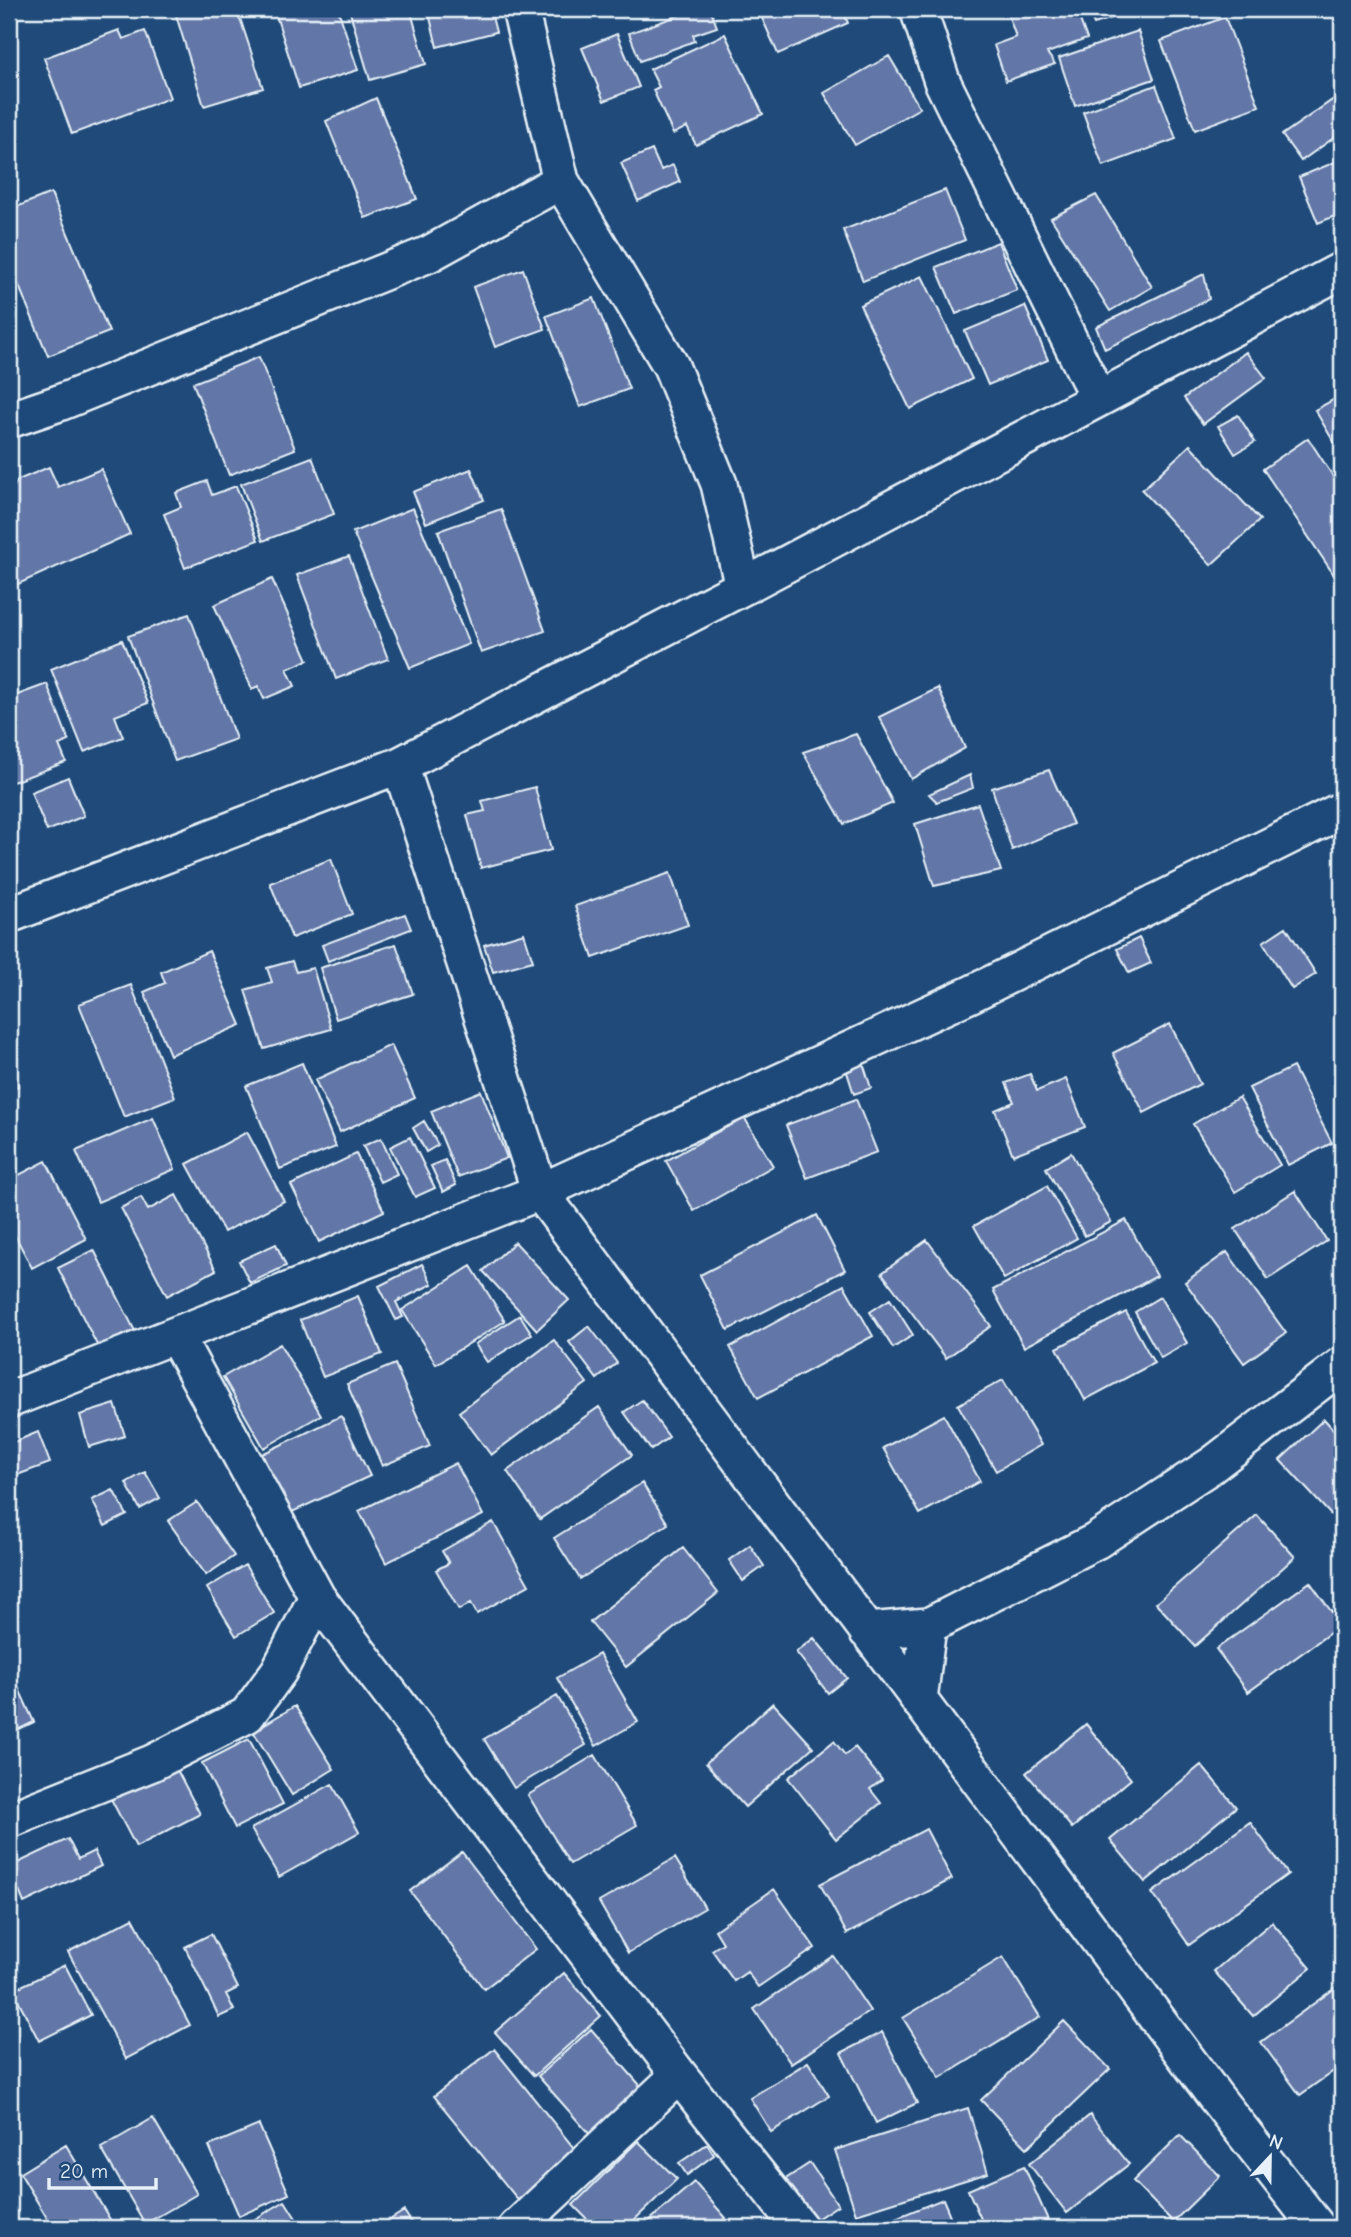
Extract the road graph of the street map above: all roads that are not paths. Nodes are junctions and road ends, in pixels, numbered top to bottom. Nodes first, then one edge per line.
1 (520, 9) edge
2 (918, 9) edge
3 (561, 181) junction
4 (1342, 270) edge
5 (1098, 398) junction
6 (9, 420) edge
7 (743, 587) junction
8 (400, 765) junction
9 (1342, 810) edge
10 (9, 915) edge
11 (540, 1192) junction
12 (176, 1336) junction
13 (1342, 1365) edge
14 (9, 1400) edge
15 (317, 1597) junction
16 (928, 1626) junction
17 (867, 1630) junction
18 (919, 1701) junction
19 (9, 1820) edge
20 (679, 2075) junction
21 (516, 2228) edge
22 (800, 2228) edge
23 (1318, 2228) edge

1 - 3 street
2 - 5 street
3 - 6 street
3 - 7 street
4 - 5 street
5 - 7 street
7 - 8 street
8 - 10 street
8 - 11 street
9 - 11 street
11 - 12 street
11 - 17 street
12 - 14 street
12 - 15 street
13 - 16 street
15 - 19 street
15 - 20 street
16 - 17 street
16 - 18 street
17 - 18 street
18 - 23 street
20 - 21 street
20 - 22 street

